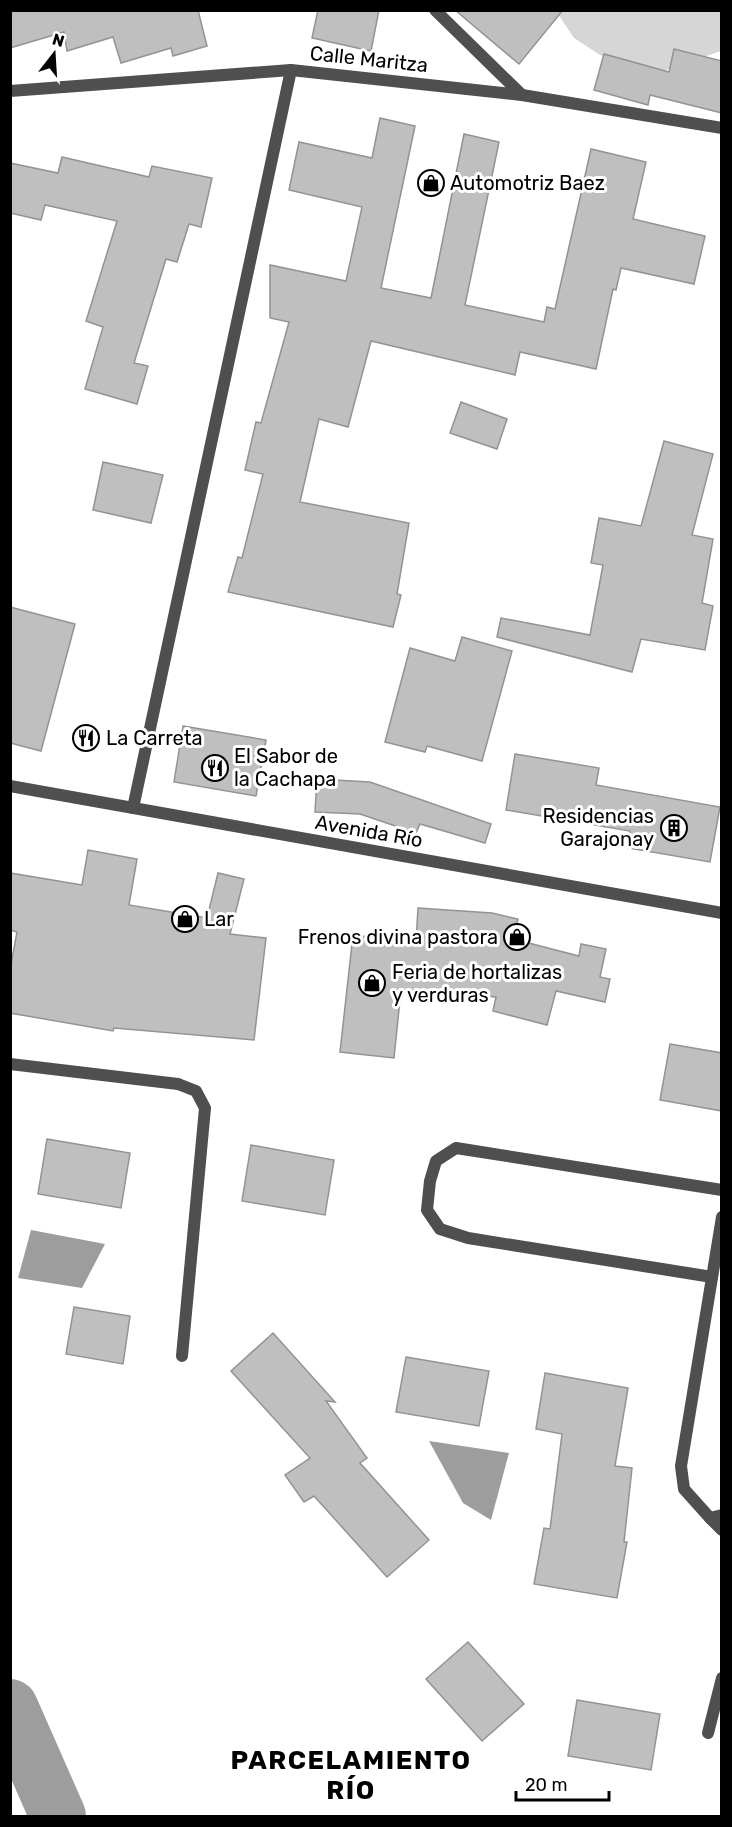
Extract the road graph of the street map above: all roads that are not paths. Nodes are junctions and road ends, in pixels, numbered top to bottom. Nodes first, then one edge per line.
1 (435, 10) edge
2 (291, 70) junction
3 (10, 92) edge
4 (522, 95) junction
5 (722, 128) edge
6 (10, 786) edge
7 (133, 808) junction
8 (722, 913) edge
9 (10, 1064) edge
10 (722, 1190) edge
11 (722, 1217) edge
12 (712, 1276) junction
13 (182, 1356) dead end
14 (716, 1517) edge
15 (722, 1530) edge
16 (722, 1678) edge
17 (708, 1733) dead end

1 - 4 street
2 - 3 street, Calle Maritza
2 - 4 street, Calle Maritza
2 - 7 street
4 - 5 street, Calle Maritza
6 - 7 street, Avenida Río
7 - 8 street, Avenida Río
9 - 13 street
10 - 12 street
11 - 12 street
12 - 14 street
14 - 15 street
16 - 17 street

